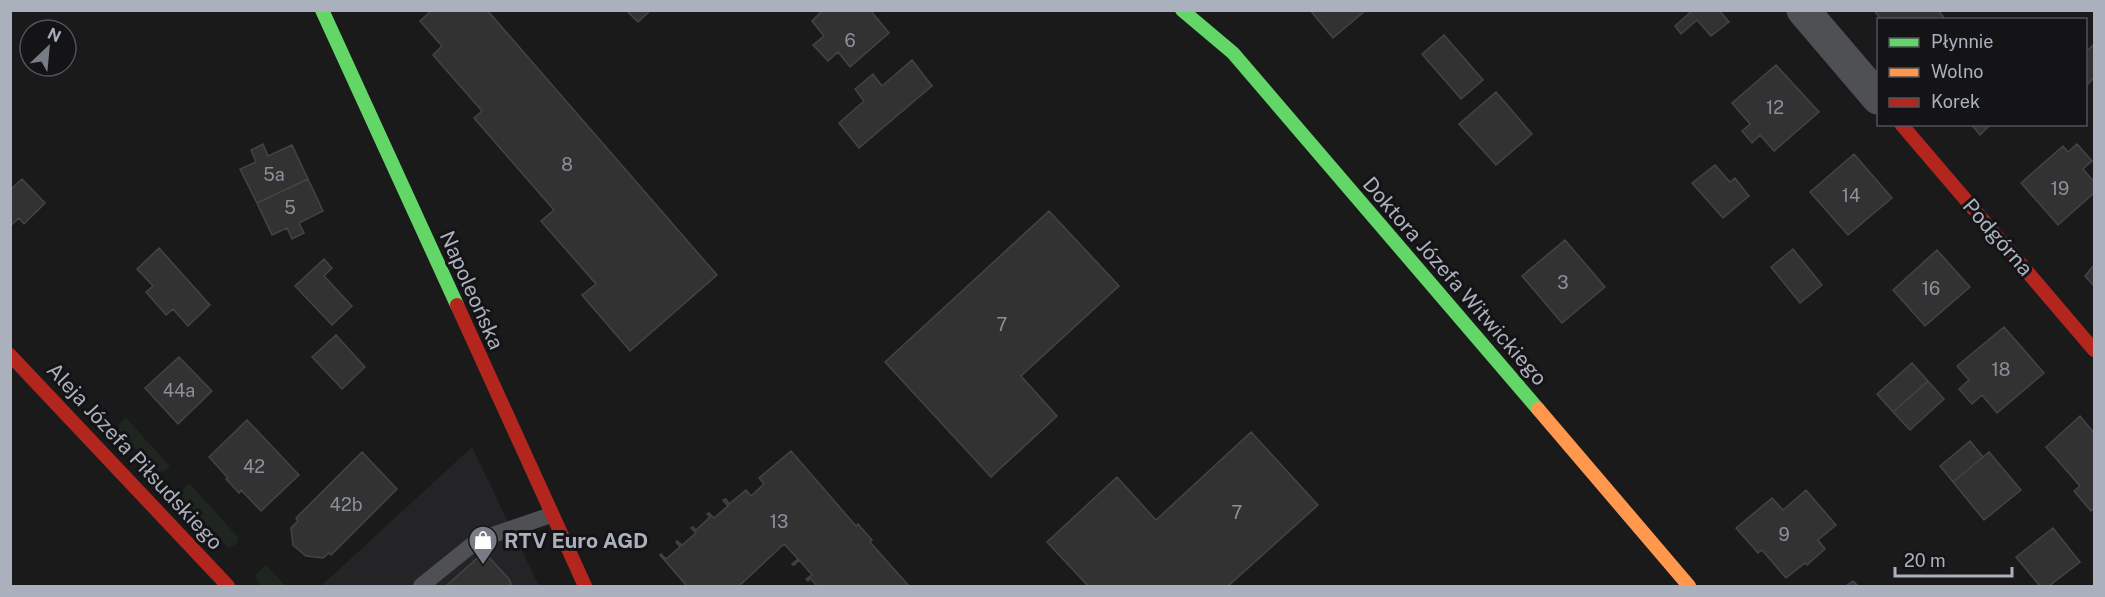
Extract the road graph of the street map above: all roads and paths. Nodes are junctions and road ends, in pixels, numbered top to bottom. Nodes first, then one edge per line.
1 (322, 10) edge
2 (1182, 10) edge
3 (1803, 10) edge
4 (1877, 97) edge
5 (1903, 126) edge
6 (2094, 350) edge
7 (10, 355) edge
8 (551, 515) junction
9 (228, 586) edge
10 (421, 586) edge
11 (585, 586) edge
12 (1689, 586) edge

1 - 8 street, Napoleońska
2 - 12 street, Doktora Józefa Witwickiego
3 - 4 street
5 - 6 street, Podgórna
7 - 9 street, Aleja Józefa Piłsudskiego
8 - 10 lane
8 - 11 street, Napoleońska

